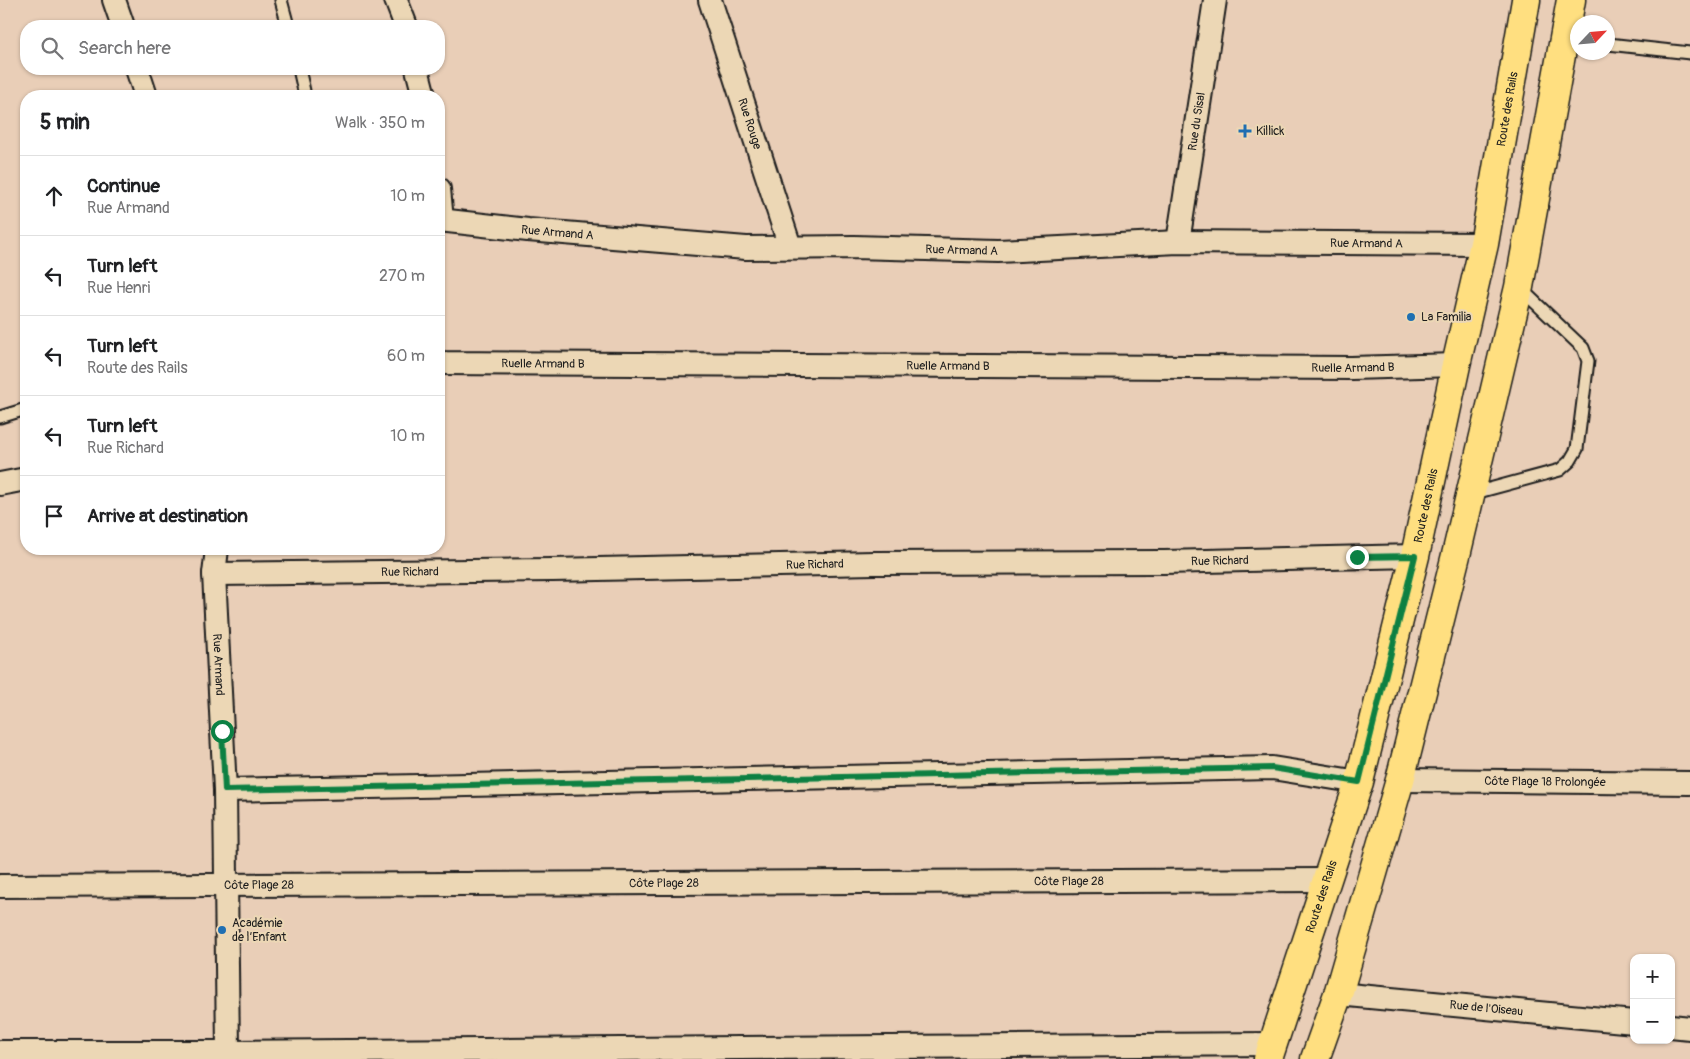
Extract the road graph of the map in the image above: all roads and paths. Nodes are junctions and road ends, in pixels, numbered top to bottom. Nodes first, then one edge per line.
1 (114, 0) edge
2 (281, 0) edge
3 (396, 0) edge
4 (710, 0) edge
5 (1215, 0) edge
6 (1526, 0) edge
7 (1571, 0) edge
8 (1571, 15) edge
9 (121, 20) edge
10 (286, 20) edge
11 (404, 20) edge
12 (1570, 39) edge
13 (1615, 45) edge
14 (1690, 53) edge
15 (139, 75) edge
16 (300, 75) edge
17 (419, 75) edge
18 (144, 90) edge
19 (304, 90) edge
20 (422, 90) edge
21 (445, 221) edge
22 (1178, 242) junction
23 (1484, 244) junction
24 (790, 247) junction
25 (1519, 287) junction
26 (445, 363) edge
27 (1456, 365) junction
28 (20, 411) edge
29 (0, 417) edge
30 (20, 480) edge
31 (0, 484) edge
32 (1470, 494) junction
33 (216, 555) edge
34 (1415, 556) junction
35 (214, 574) junction
36 (1400, 780) junction
37 (1359, 782) junction
38 (1690, 783) edge
39 (225, 790) junction
40 (1327, 880) junction
41 (227, 885) junction
42 (0, 886) edge
43 (1338, 994) junction
44 (1630, 1022) edge
45 (1675, 1026) edge
46 (1690, 1028) edge
47 (0, 1052) edge
48 (228, 1052) junction
49 (1270, 1052) edge
50 (766, 1053) edge
51 (1315, 1059) edge

1 - 9 street
2 - 10 lane
3 - 11 street
4 - 24 street, Rue Rouge
5 - 22 street, Rue du Sisal
6 - 23 main road, Route des Rails
7 - 8 main road
12 - 25 main road
13 - 14 lane
15 - 18 street
16 - 19 lane
17 - 20 street
21 - 24 street, Rue Armand A
22 - 23 street, Rue Armand A
22 - 24 street, Rue Armand A
23 - 27 main road, Route des Rails
25 - 32 main road
25 - 32 lane
26 - 27 street, Ruelle Armand B
27 - 34 main road, Route des Rails
28 - 29 lane
30 - 31 street
32 - 36 main road
33 - 35 street, Rue Armand
34 - 35 street, Rue Richard
34 - 37 main road, Route des Rails
35 - 39 street, Rue Armand
36 - 38 street, Côte Plage 18 Prolongée
36 - 43 main road
37 - 39 street
37 - 40 main road, Route des Rails
39 - 41 street, Rue Armand
40 - 41 street, Côte Plage 28
40 - 49 main road, Route des Rails
41 - 42 street, Côte Plage 28
41 - 48 street, Rue Armand
43 - 44 street, Rue de l'Oiseau
43 - 51 main road
45 - 46 street
47 - 48 street
48 - 50 street
49 - 50 street

